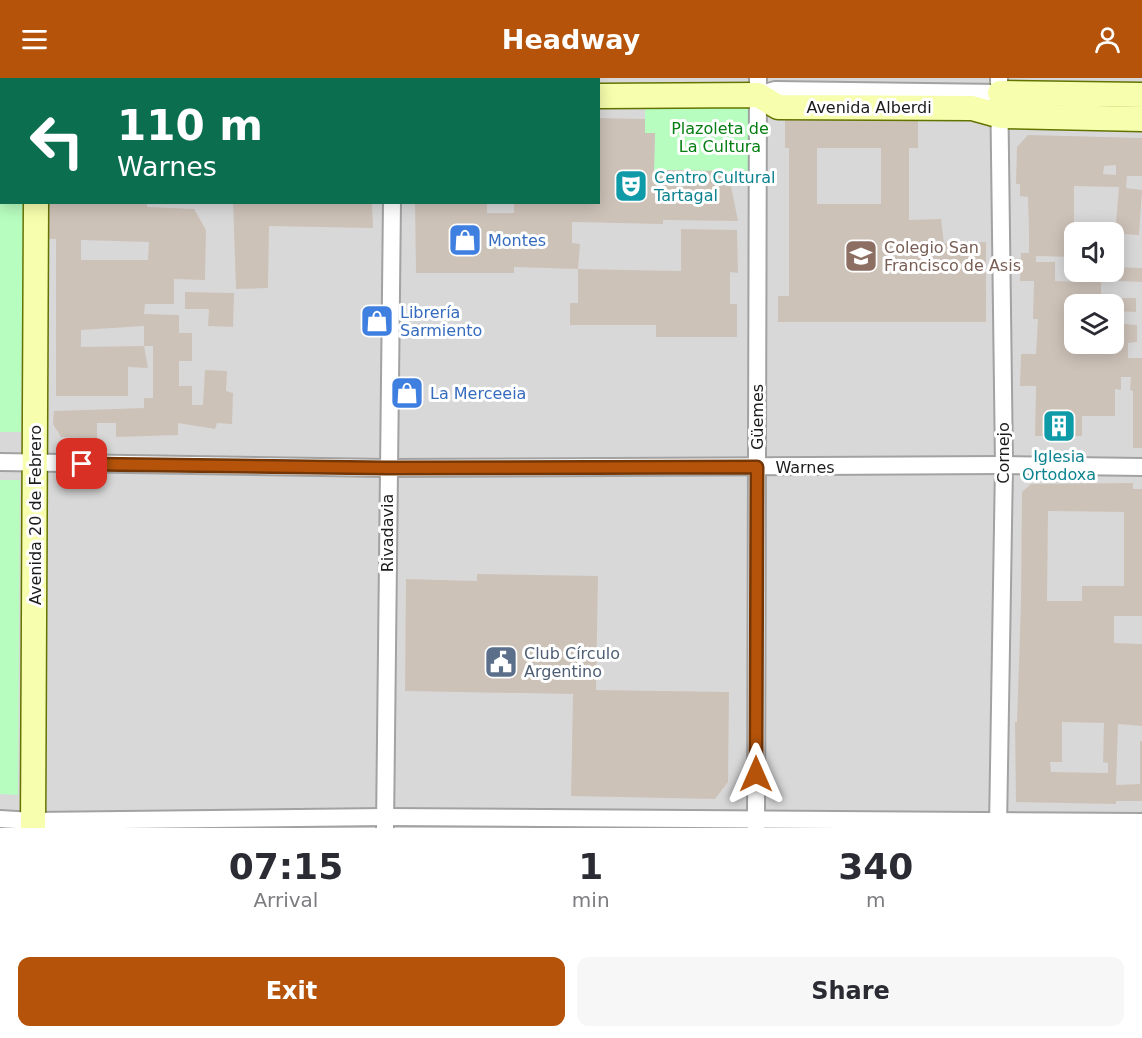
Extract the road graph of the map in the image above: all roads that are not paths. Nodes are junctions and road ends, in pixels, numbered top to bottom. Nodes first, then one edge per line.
1 (758, 87) edge
2 (1142, 95) edge
3 (600, 96) edge
4 (1000, 96) edge
5 (1142, 119) edge
6 (36, 204) edge
7 (392, 204) edge
8 (0, 462) edge
9 (36, 463) junction
10 (1004, 465) junction
11 (757, 467) junction
12 (1142, 467) edge
13 (387, 468) junction
14 (0, 819) edge
15 (1142, 822) edge
16 (385, 823) edge
17 (756, 824) edge
18 (33, 825) edge
19 (998, 825) edge

1 - 3 main road, Avenida Alberdi
1 - 4 main road, Avenida Alberdi
1 - 11 street, Güemes
2 - 4 main road, Avenida Alberdi
4 - 5 main road, Avenida Alberdi
4 - 10 street, Cornejo
6 - 9 main road, Avenida 20 de Febrero
7 - 13 street, Rivadavia
8 - 9 street, Warnes
9 - 13 street, Warnes
9 - 18 main road, Avenida 20 de Febrero
10 - 11 street, Warnes
10 - 12 street, Warnes
10 - 19 street, Cornejo
11 - 13 street, Warnes
11 - 17 street, Güemes
13 - 16 street, Rivadavia
14 - 18 street
15 - 19 street
16 - 17 street
16 - 18 street
17 - 19 street

